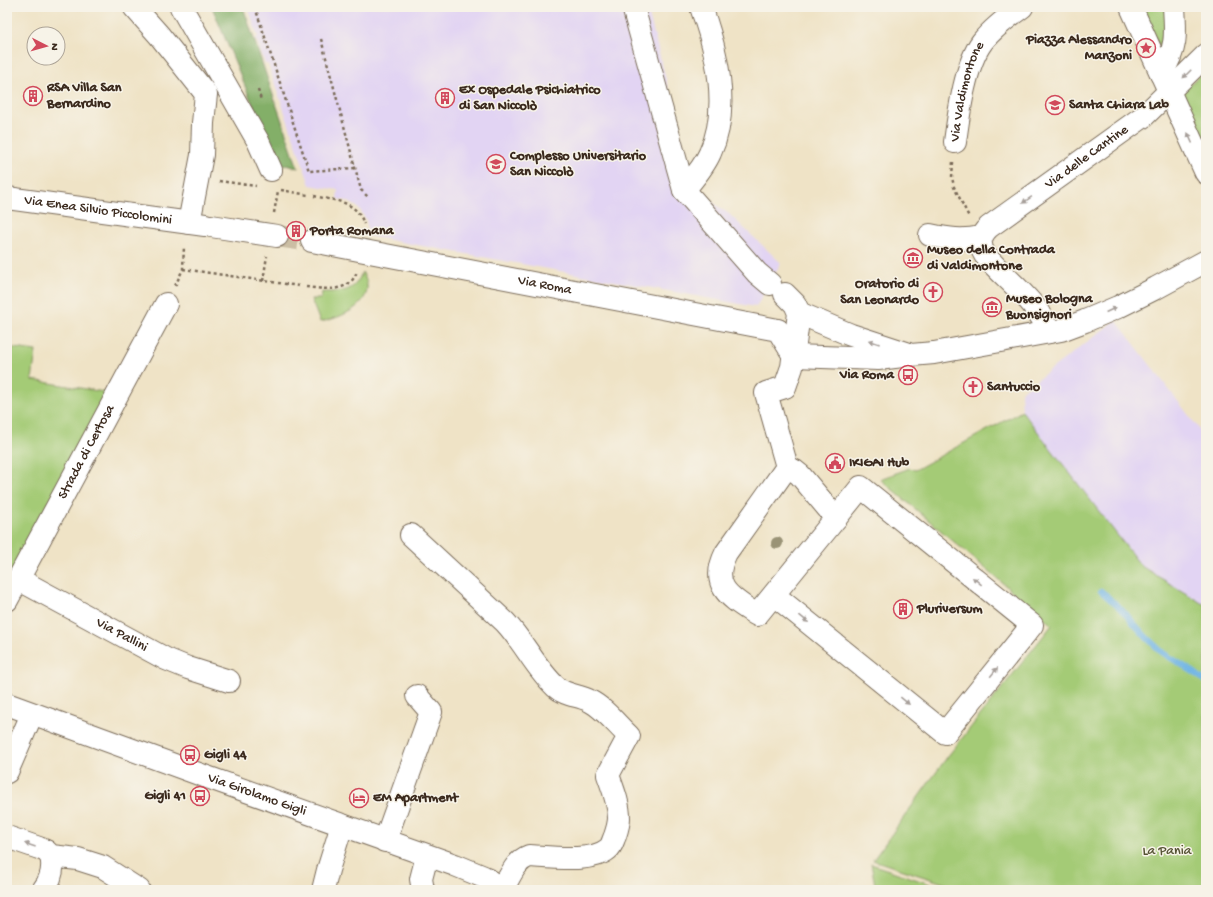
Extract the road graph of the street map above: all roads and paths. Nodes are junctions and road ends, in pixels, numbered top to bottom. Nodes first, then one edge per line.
1 (134, 7) edge
2 (181, 7) edge
3 (255, 7) edge
4 (633, 7) edge
5 (701, 7) edge
6 (1022, 7) edge
7 (1131, 7) edge
8 (1174, 7) edge
9 (321, 39) dead end
10 (1206, 55) edge
11 (1165, 83) junction
12 (956, 142) joint
13 (355, 168) junction
14 (1206, 173) edge
15 (198, 178) junction
16 (271, 182) junction
17 (684, 190) junction
18 (308, 195) dead end
19 (314, 196) dead end
20 (368, 197) dead end
21 (7, 198) edge
22 (364, 224) dead end
23 (201, 225) junction
24 (930, 235) dead end
25 (277, 236) tunnel mouth
26 (981, 237) junction
27 (312, 241) tunnel mouth
28 (184, 246) dead end
29 (1206, 261) edge
30 (358, 268) dead end
31 (299, 286) dead end
32 (306, 287) dead end
33 (166, 304) dead end
34 (799, 313) junction
35 (778, 330) junction
36 (1048, 332) junction
37 (911, 354) junction
38 (794, 356) junction
39 (787, 467) junction
40 (836, 518) junction
41 (411, 535) dead end
42 (18, 579) junction
43 (774, 595) junction
44 (7, 600) edge
45 (229, 681) dead end
46 (417, 696) dead end
47 (7, 704) edge
48 (32, 714) junction
49 (7, 772) edge
50 (342, 825) junction
51 (7, 837) edge
52 (385, 841) junction
53 (51, 856) junction
54 (427, 856) junction
55 (504, 889) edge
56 (42, 890) edge
57 (140, 890) edge
58 (323, 890) edge
59 (423, 890) edge

1 - 15 street
2 - 16 street
3 - 13 path
4 - 17 street
5 - 17 street
6 - 12 street, Via Valdimontone
7 - 11 street
8 - 11 street
9 - 13 path
10 -> 11 street, Via delle Cantine
14 -> 11 street
11 -> 26 street, Via delle Cantine
12 - 26 path, Via Valdimontone
13 - 20 path
15 - 16 path
15 - 23 street
16 - 18 path
17 - 34 street
19 - 22 path
21 - 23 street, Via Enea Silvio Piccolomini
23 - 25 street
24 - 26 street
26 - 36 street
27 - 35 street, Via Roma
28 - 31 path
36 -> 29 street
30 - 32 path
33 - 42 street, Strada di Certosa
34 - 35 street
37 -> 34 street
34 - 38 street
35 - 38 street
36 - 37 street
37 - 38 street
38 - 39 street
39 - 40 street
39 - 43 street
40 - 43 street
43 -> 40 street
41 - 55 street
42 - 44 street, Strada di Certosa
42 - 45 street, Via Pallini
46 - 52 street
47 - 48 street, Via Girolamo Gigli
48 - 49 street
48 - 50 street, Via Girolamo Gigli
50 - 52 street, Via Girolamo Gigli
50 - 58 street
53 -> 51 street
52 - 54 street, Via Girolamo Gigli
53 - 56 street
53 - 57 street
54 - 55 street, Via Girolamo Gigli
54 - 59 street

